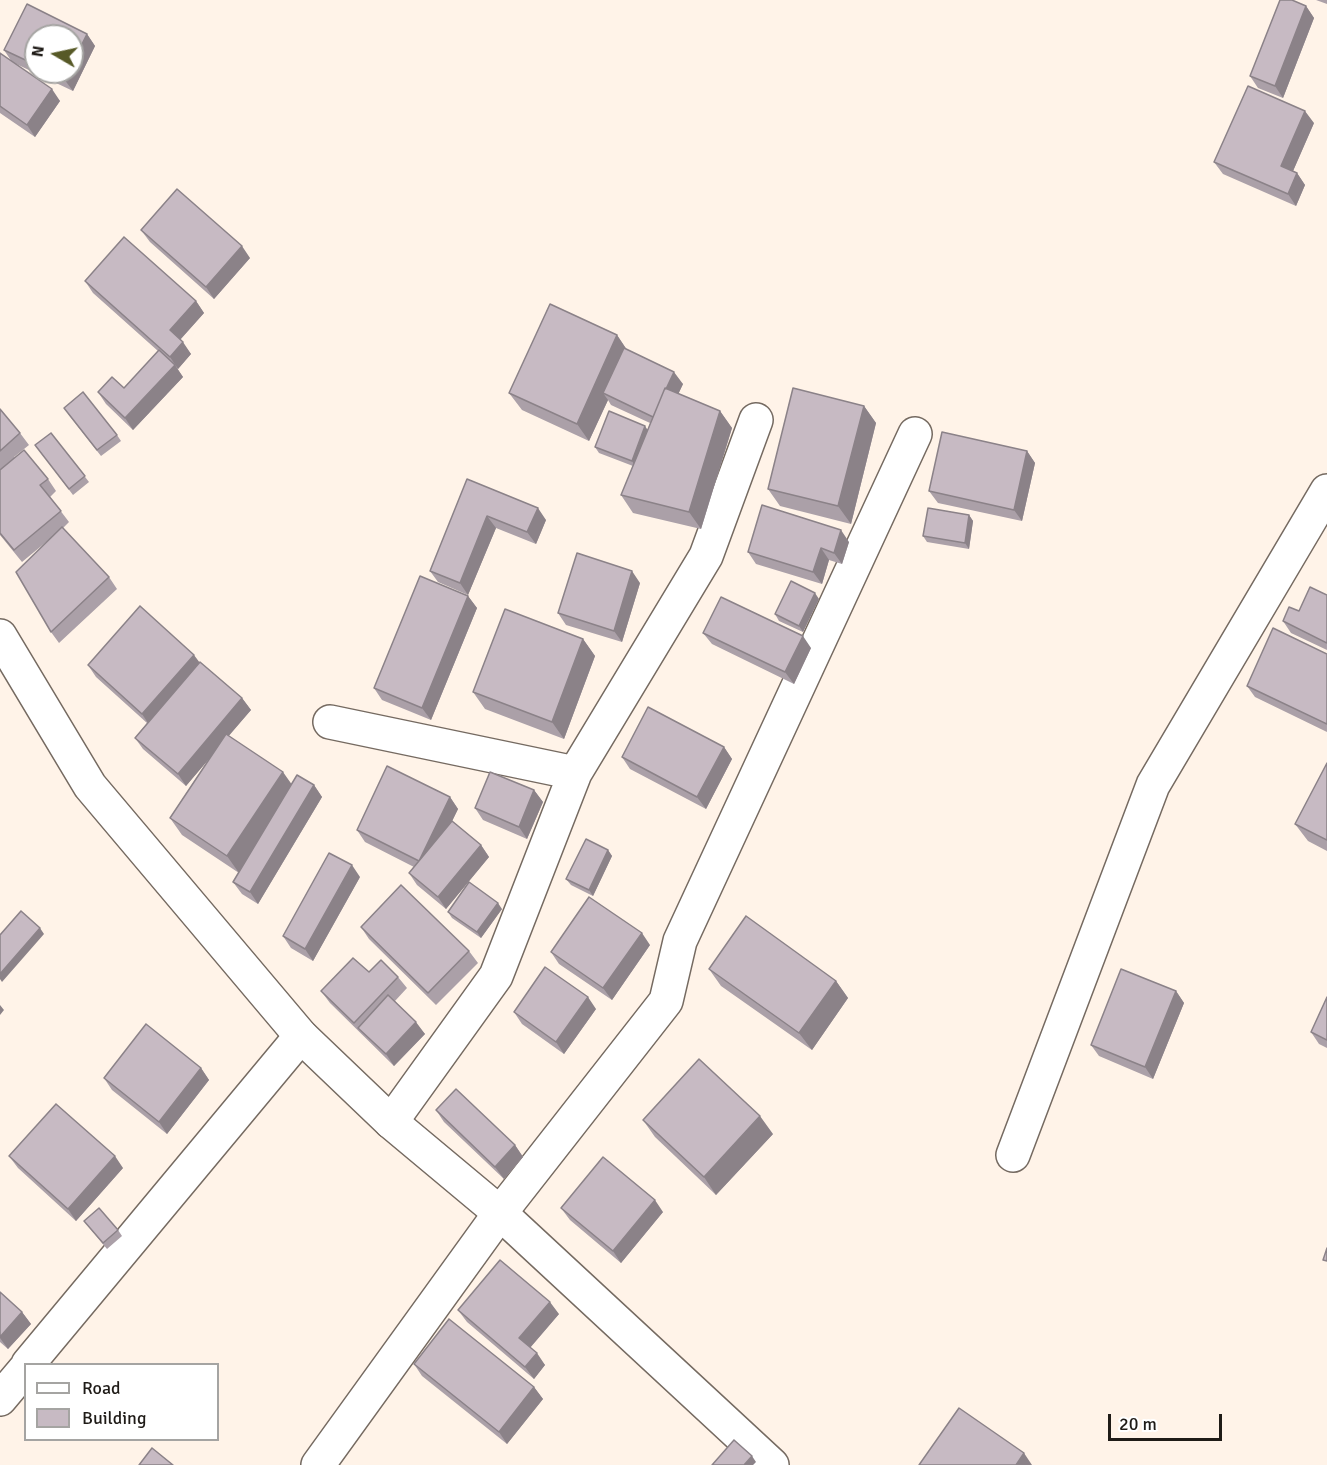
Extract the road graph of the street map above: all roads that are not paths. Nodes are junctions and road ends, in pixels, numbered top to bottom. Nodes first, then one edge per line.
1 (756, 420) dead end
2 (915, 434) dead end
3 (1327, 492) edge
4 (0, 636) edge
5 (330, 722) dead end
6 (575, 773) junction
7 (302, 1036) junction
8 (391, 1122) junction
9 (1013, 1155) dead end
10 (500, 1213) junction
11 (30, 1363) edge
12 (24, 1370) edge
13 (0, 1399) edge
14 (318, 1465) edge
15 (772, 1465) edge

1 - 6 street
2 - 10 street
3 - 9 street
4 - 7 street
5 - 6 street
6 - 8 street
7 - 8 street
7 - 11 street
8 - 10 street
10 - 14 street
10 - 15 street
12 - 13 street

